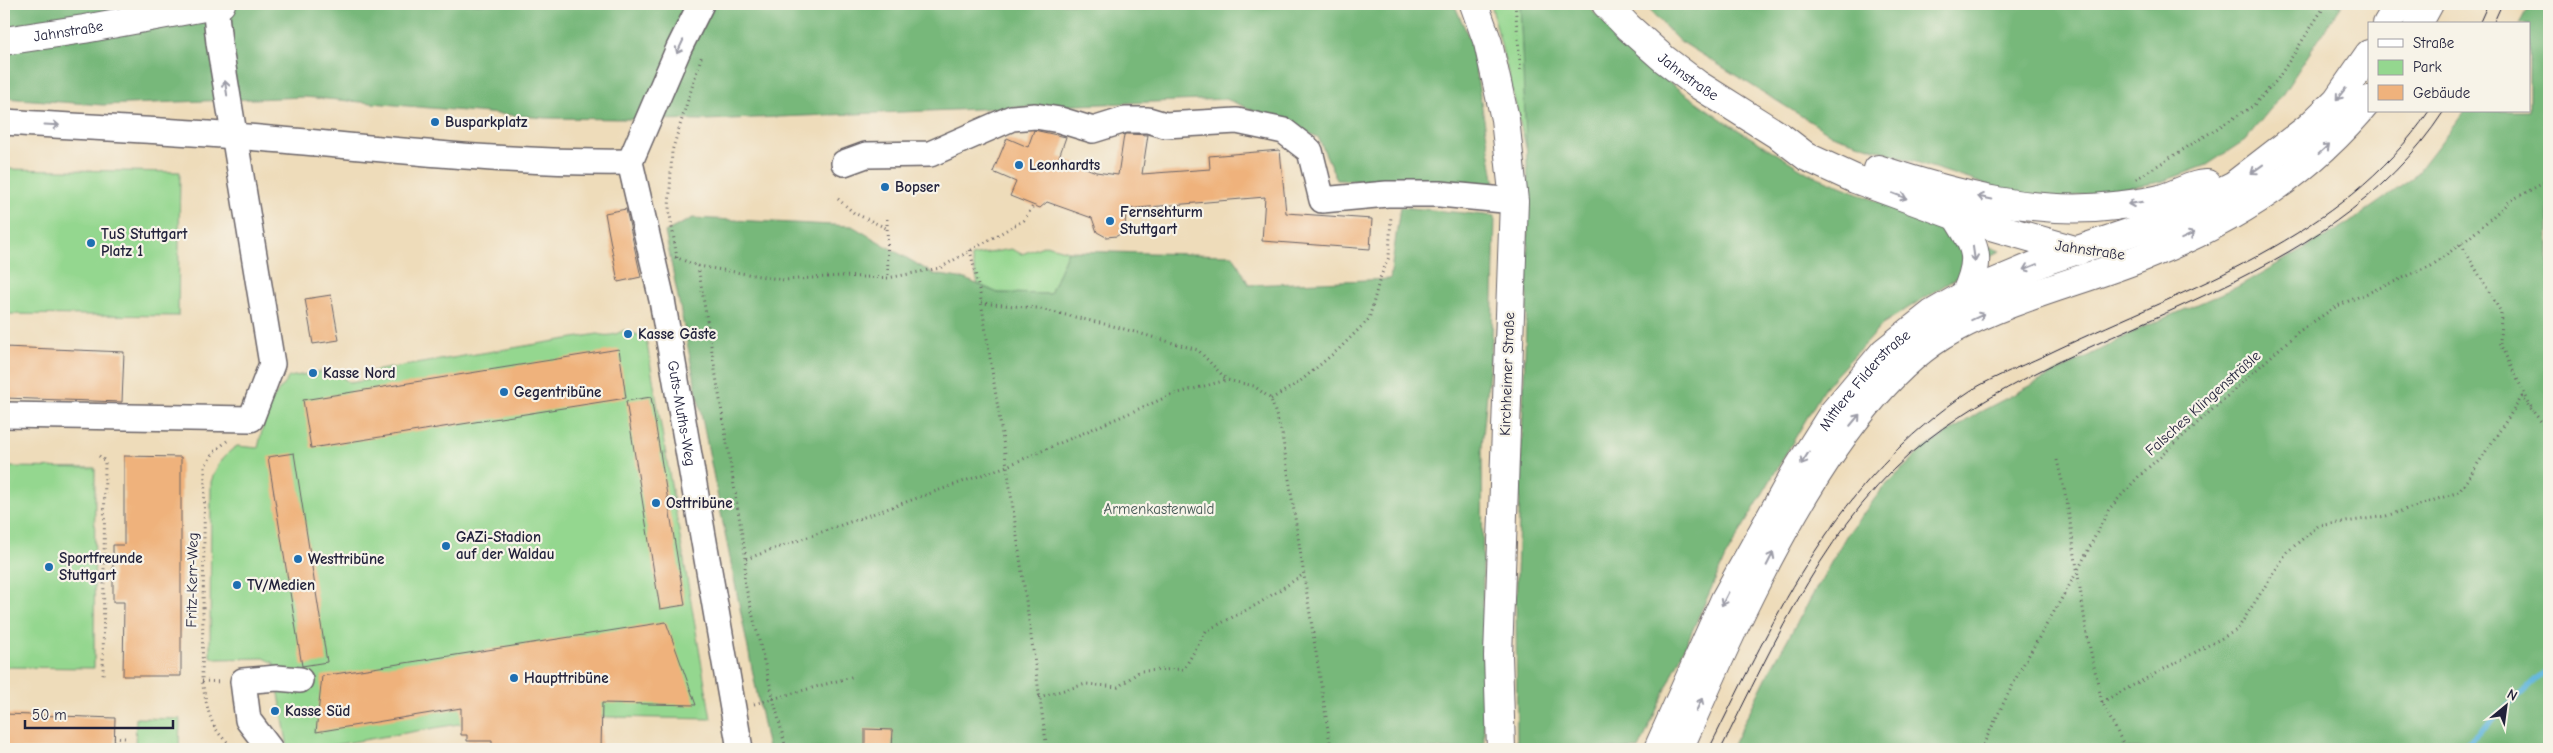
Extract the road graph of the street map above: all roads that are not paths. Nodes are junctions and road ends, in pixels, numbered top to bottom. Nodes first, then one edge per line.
1 (218, 4) edge
2 (701, 4) edge
3 (1474, 4) edge
4 (1606, 4) edge
5 (2399, 4) edge
6 (2429, 4) edge
7 (2388, 22) edge
8 (2419, 22) edge
9 (4, 41) edge
10 (2368, 55) edge
11 (2368, 101) edge
12 (4, 122) edge
13 (234, 136) junction
14 (1781, 137) junction
15 (630, 162) junction
16 (844, 162) dead end
17 (2234, 185) junction
18 (1514, 201) junction
19 (1956, 216) junction
20 (2076, 251) junction
21 (2144, 257) junction
22 (1965, 294) junction
23 (4, 415) edge
24 (300, 680) dead end
25 (270, 749) edge
26 (740, 749) edge
27 (1501, 749) edge
28 (1658, 749) edge
29 (1679, 749) edge

1 - 9 main road, Jahnstraße
13 -> 1 street
2 -> 15 street
3 - 18 main road, Kirchheimer Straße
4 - 14 main road, Jahnstraße
5 - 7 main road
6 - 8 main road
10 -> 17 main road
21 -> 11 main road, Jahnstraße
12 -> 13 street
13 - 15 street
13 - 23 street
17 -> 14 main road, Jahnstraße
14 -> 19 main road, Jahnstraße
15 - 26 street, Guts-Muths-Weg
16 - 18 street
17 - 20 main road, Mittlere Filderstraße
18 - 27 main road, Kirchheimer Straße
19 - 20 main road, Jahnstraße
19 -> 22 main road
20 - 21 main road, Jahnstraße
20 -> 22 main road, Mittlere Filderstraße
29 -> 21 main road, Mittlere Filderstraße
22 -> 28 main road, Mittlere Filderstraße
24 - 25 street

